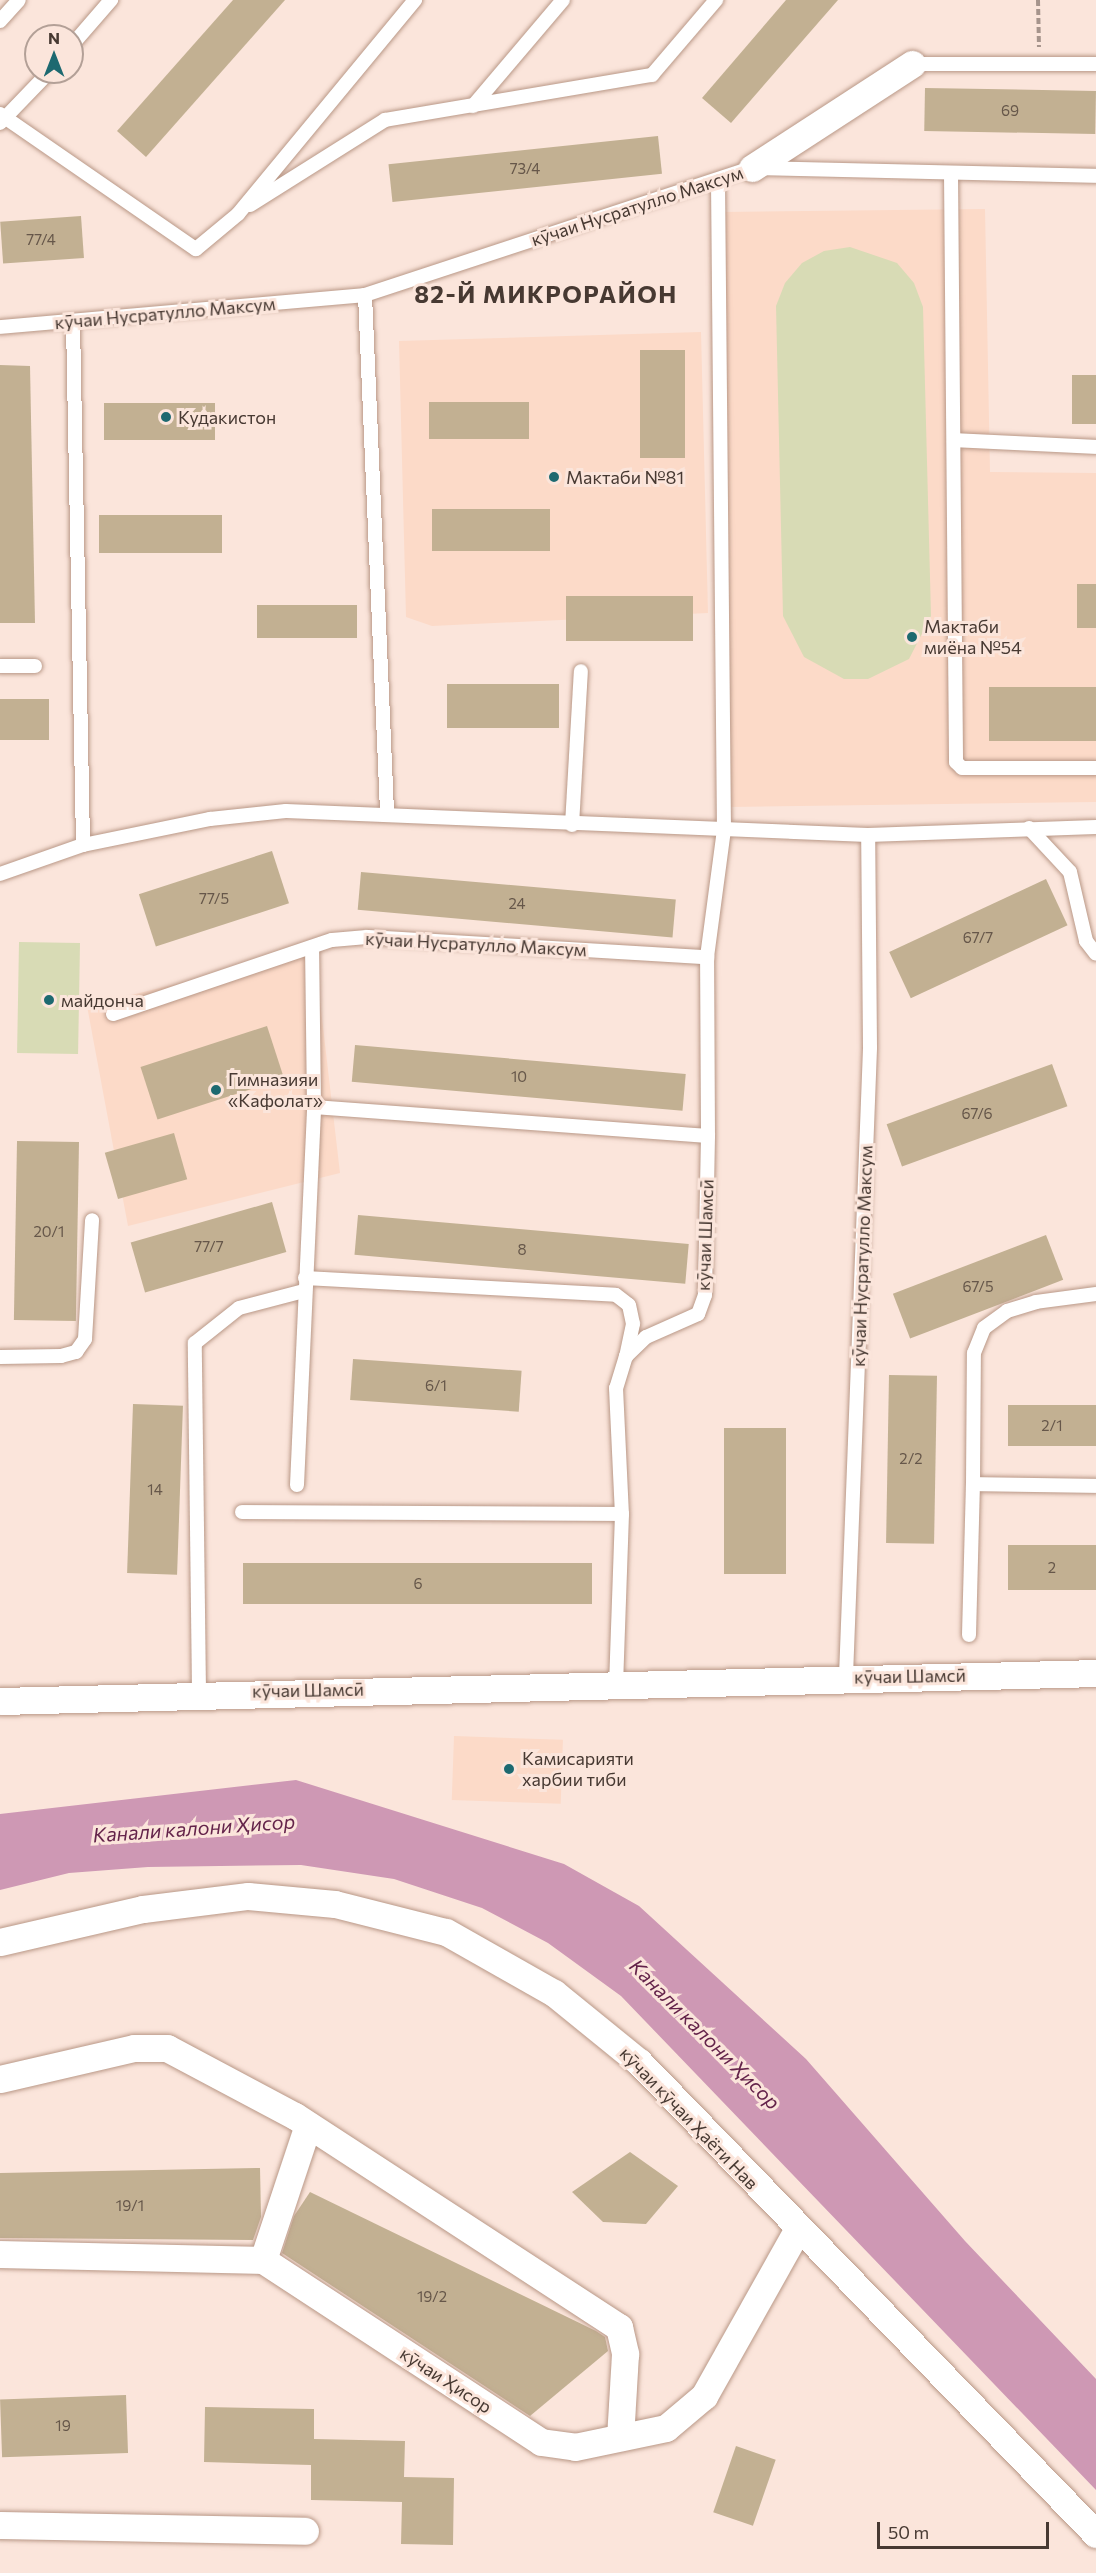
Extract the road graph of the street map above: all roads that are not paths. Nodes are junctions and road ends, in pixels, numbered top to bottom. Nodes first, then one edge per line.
1 (19, 0) edge
2 (111, 0) edge
3 (415, 0) edge
4 (563, 0) edge
5 (716, 0) edge
6 (0, 21) edge
7 (84, 31) edge
8 (912, 64) joint
9 (1096, 64) edge
10 (37, 84) edge
11 (473, 105) junction
12 (2, 119) edge
13 (752, 168) junction
14 (951, 173) junction
15 (1096, 176) edge
16 (718, 180) junction
17 (240, 211) junction
18 (365, 296) junction
19 (73, 322) junction
20 (0, 327) edge
21 (954, 440) junction
22 (1096, 447) edge
23 (0, 666) edge
24 (35, 666) dead end
25 (581, 671) dead end
26 (1096, 768) edge
27 (387, 812) junction
28 (572, 825) junction
29 (1096, 827) edge
30 (1029, 828) junction
31 (724, 830) junction
32 (868, 835) junction
33 (83, 845) junction
34 (0, 874) edge
35 (312, 947) junction
36 (1096, 954) edge
37 (707, 957) junction
38 (113, 1014) dead end
39 (314, 1107) junction
40 (708, 1136) junction
41 (92, 1220) dead end
42 (304, 1285) junction
43 (1096, 1294) edge
44 (626, 1356) junction
45 (0, 1357) edge
46 (973, 1484) junction
47 (297, 1485) dead end
48 (1096, 1486) edge
49 (242, 1512) dead end
50 (622, 1514) junction
51 (969, 1635) dead end
52 (1096, 1673) edge
53 (846, 1676) junction
54 (616, 1682) junction
55 (199, 1692) junction
56 (0, 1701) edge
57 (0, 1942) edge
58 (0, 2079) edge
59 (308, 2125) junction
60 (797, 2230) junction
61 (0, 2253) edge
62 (263, 2260) junction
63 (620, 2437) junction
64 (0, 2525) edge
65 (305, 2531) dead end
66 (1096, 2534) edge

1 - 6 lane
2 - 7 lane
3 - 17 lane
4 - 11 lane
5 - 11 lane
8 - 9 lane
8 - 13 street
10 - 12 lane
11 - 17 lane
12 - 17 lane
13 - 14 lane, кӯчаи Нусратулло Максум
13 - 16 lane, кӯчаи Нусратулло Максум
14 - 15 lane, кӯчаи Нусратулло Максум
14 - 21 lane
16 - 18 lane, кӯчаи Нусратулло Максум
16 - 31 lane
18 - 19 lane, кӯчаи Нусратулло Максум
18 - 27 lane
19 - 20 lane, кӯчаи Нусратулло Максум
19 - 33 lane
21 - 22 lane
21 - 26 lane
23 - 24 lane
25 - 28 lane
27 - 28 lane
27 - 33 lane
28 - 31 lane
29 - 30 lane
30 - 32 lane
30 - 36 lane
31 - 32 lane
31 - 37 lane
32 - 53 lane, кӯчаи Нусратулло Максум
33 - 34 lane
35 - 37 lane, кӯчаи Нусратулло Максум
35 - 38 lane, кӯчаи Нусратулло Максум
35 - 39 lane
37 - 40 lane
39 - 40 lane
39 - 42 lane
40 - 44 lane, кӯчаи Шамсӣ
41 - 45 lane
42 - 44 lane
42 - 47 lane
42 - 55 lane
43 - 46 lane
44 - 50 lane
46 - 48 lane
46 - 51 lane
49 - 50 lane
50 - 54 lane
52 - 53 street, кӯчаи Шамсӣ
53 - 54 street, кӯчаи Шамсӣ
54 - 55 street, кӯчаи Шамсӣ
55 - 56 street, кӯчаи Шамсӣ
57 - 60 street, кӯчаи кӯчаи Ҳаёти Нав
58 - 59 street
59 - 62 street
59 - 63 street
60 - 63 street, кӯчаи Ҳисор
60 - 66 street, кӯчаи кӯчаи Ҳаёти Нав
61 - 62 street
62 - 63 street, кӯчаи Ҳисор
64 - 65 street

